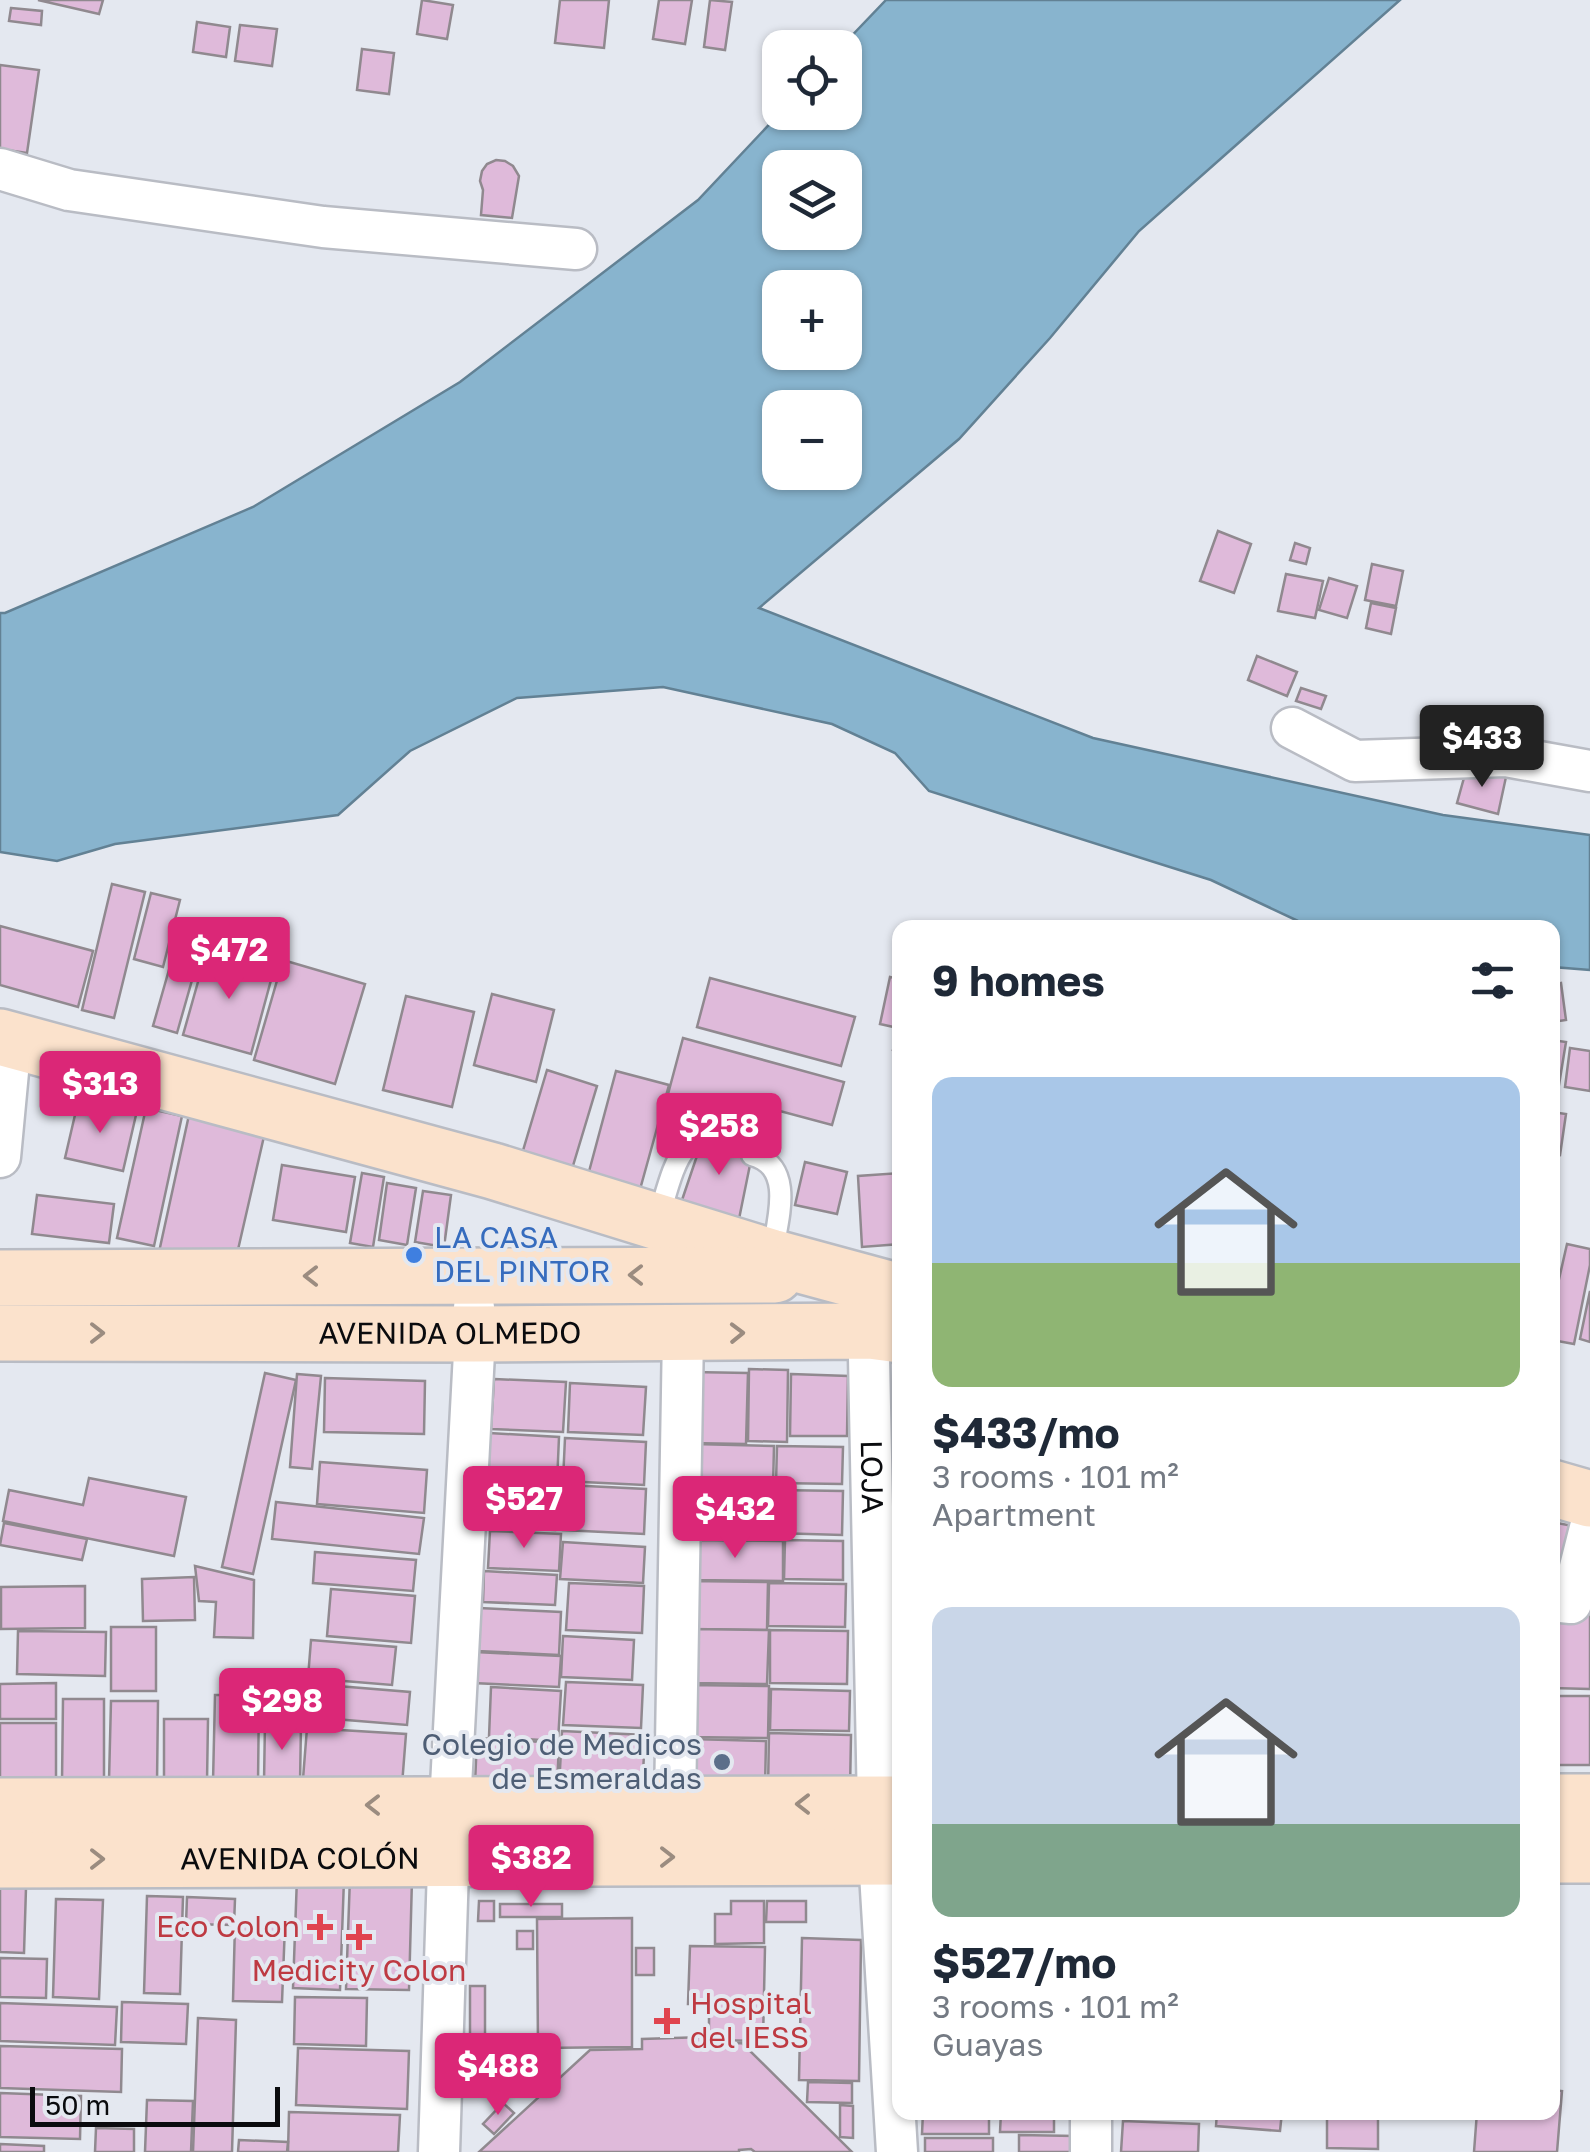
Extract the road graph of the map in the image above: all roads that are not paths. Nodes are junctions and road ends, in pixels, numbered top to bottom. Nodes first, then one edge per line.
1 (0, 169) edge
2 (576, 248) dead end
3 (1292, 728) dead end
4 (1590, 770) edge
5 (5, 1038) edge
6 (701, 1143) dead end
7 (752, 1154) dead end
8 (0, 1157) edge
9 (657, 1222) junction
10 (772, 1257) junction
11 (473, 1276) junction
12 (0, 1278) edge
13 (875, 1303) edge
14 (0, 1333) edge
15 (683, 1333) junction
16 (474, 1334) junction
17 (1560, 1490) edge
18 (1590, 1499) edge
19 (1590, 1528) edge
20 (1560, 1602) edge
21 (1560, 1802) edge
22 (1590, 1802) edge
23 (675, 1804) junction
24 (889, 1804) edge
25 (0, 1806) edge
26 (449, 1832) junction
27 (1560, 1855) edge
28 (1590, 1855) edge
29 (890, 1857) edge
30 (0, 1860) edge
31 (892, 1931) edge
32 (897, 2120) edge
33 (1090, 2120) edge
34 (439, 2152) edge
35 (898, 2152) edge
36 (1091, 2152) edge

1 - 2 street
3 - 4 street
5 - 8 street
5 - 9 street
6 - 9 lane
7 - 10 lane
9 - 10 street
10 - 13 street
11 -> 12 street, AVENIDA OLMEDO
13 -> 11 street, AVENIDA OLMEDO
11 - 16 street
15 -> 13 street, AVENIDA OLMEDO
13 - 24 street, LOJA
14 -> 16 street, AVENIDA OLMEDO
15 - 16 street, AVENIDA OLMEDO
15 - 23 street
16 - 26 street
17 - 18 street
19 - 20 street
21 - 22 street
24 -> 23 street, AVENIDA COLÓN
23 - 26 street, AVENIDA COLÓN
24 - 29 street, LOJA
26 -> 25 street, AVENIDA COLÓN
26 -> 29 street, AVENIDA COLÓN
30 -> 26 street, AVENIDA COLÓN
26 - 34 street
27 - 28 street
29 - 31 street, LOJA
32 - 35 street, LOJA
33 - 36 street

